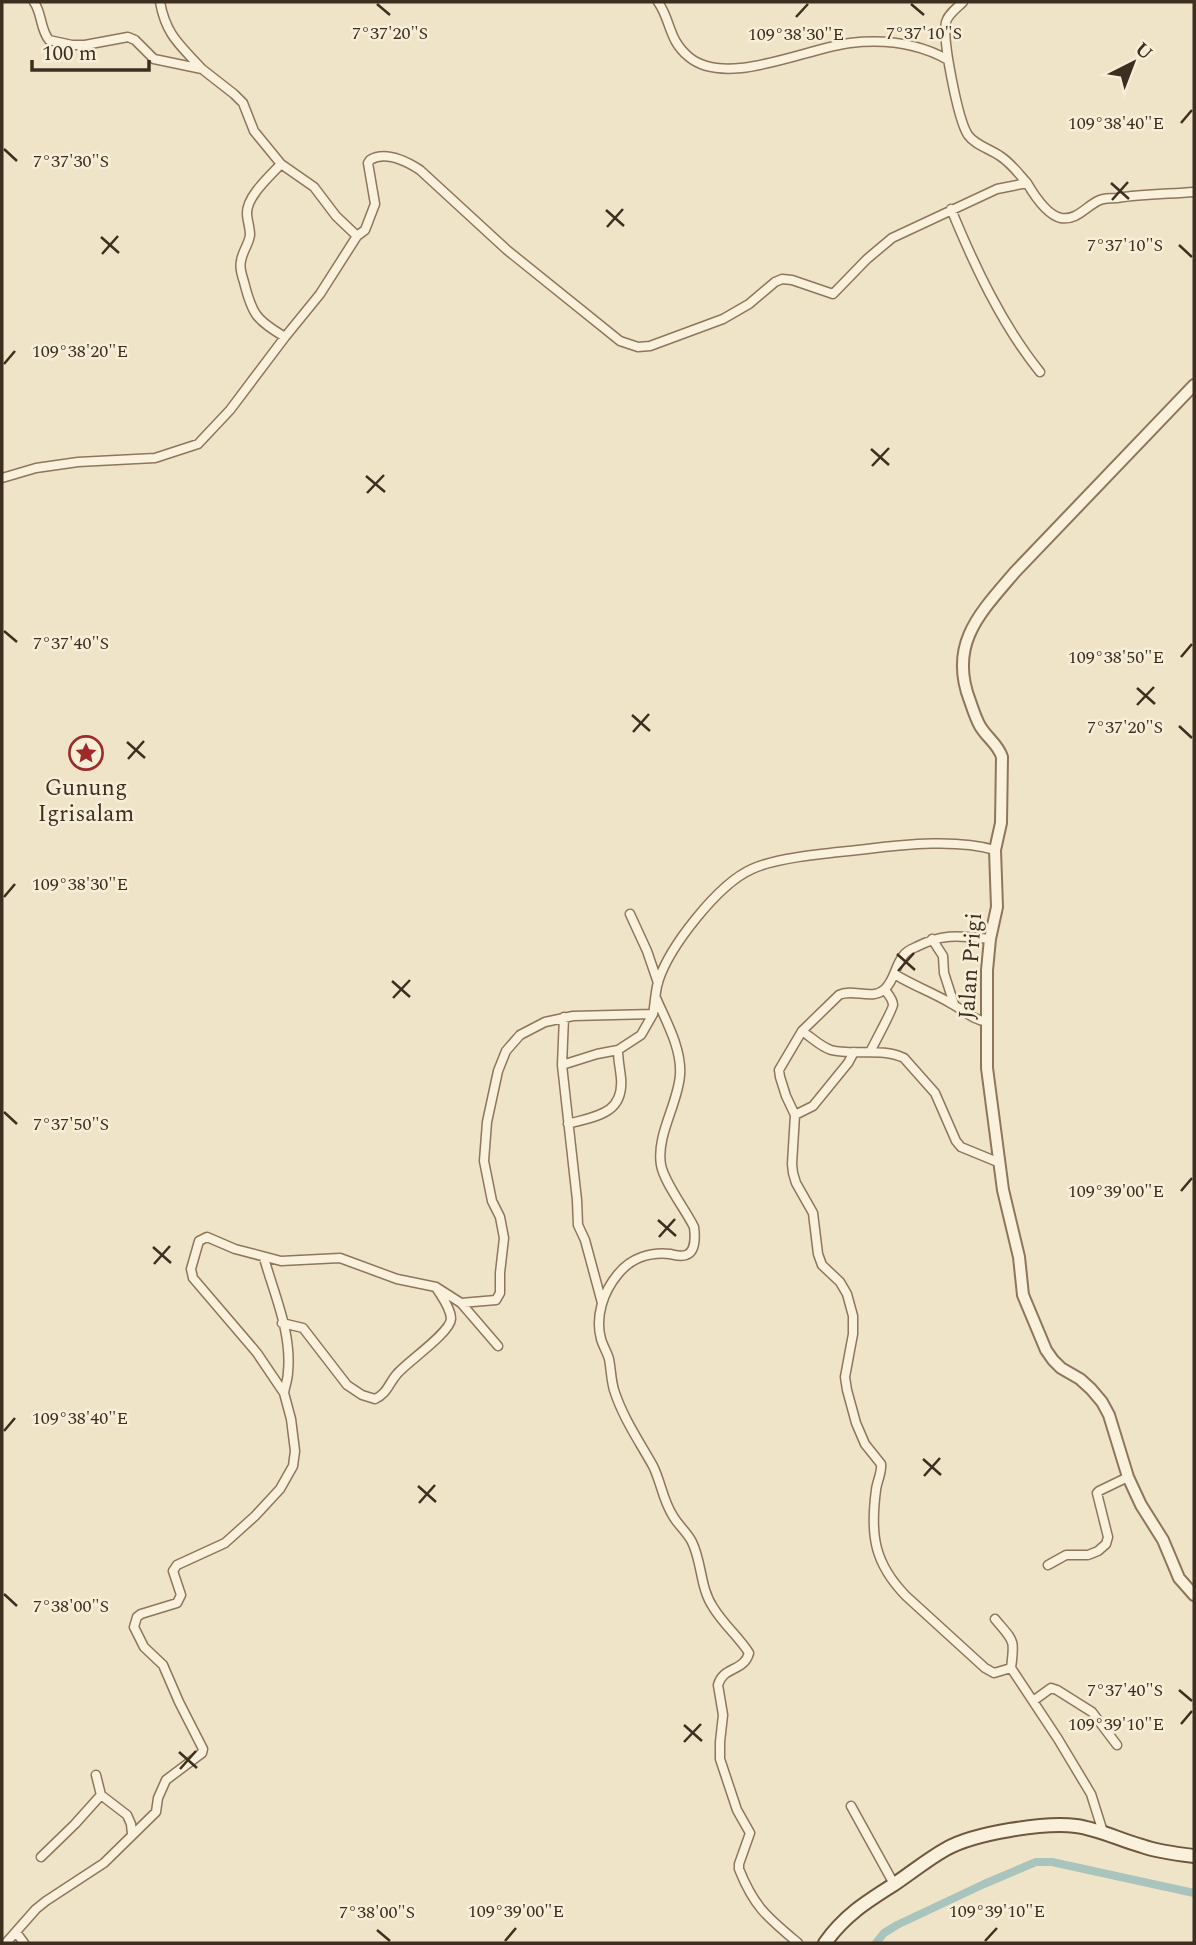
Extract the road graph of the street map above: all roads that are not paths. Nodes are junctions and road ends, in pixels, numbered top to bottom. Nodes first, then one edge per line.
1 (34, 2) edge
2 (160, 2) edge
3 (658, 2) edge
4 (963, 2) edge
5 (948, 60) junction
6 (202, 69) junction
7 (281, 164) junction
8 (1027, 184) junction
9 (1194, 192) edge
10 (951, 209) junction
11 (357, 236) junction
12 (285, 337) junction
13 (1040, 372) dead end
14 (1194, 385) edge
15 (2, 478) edge
16 (995, 850) junction
17 (629, 914) dead end
18 (932, 939) junction
19 (990, 939) junction
20 (895, 975) junction
21 (658, 983) junction
22 (885, 990) junction
23 (656, 998) junction
24 (954, 1004) junction
25 (653, 1014) junction
26 (564, 1017) junction
27 (988, 1022) junction
28 (802, 1031) junction
29 (618, 1050) junction
30 (854, 1052) junction
31 (870, 1052) junction
32 (562, 1065) junction
33 (795, 1115) junction
34 (568, 1124) junction
35 (1000, 1163) junction
36 (264, 1258) junction
37 (436, 1286) junction
38 (461, 1303) junction
39 (602, 1303) junction
40 (282, 1322) junction
41 (498, 1346) dead end
42 (284, 1393) junction
43 (1128, 1477) junction
44 (1048, 1565) dead end
45 (1194, 1595) edge
46 (995, 1619) dead end
47 (1011, 1668) junction
48 (1034, 1701) junction
49 (1117, 1745) dead end
50 (96, 1775) dead end
51 (101, 1795) junction
52 (851, 1806) dead end
53 (1103, 1832) junction
54 (132, 1834) junction
55 (1194, 1856) edge
56 (41, 1857) dead end
57 (894, 1884) junction
58 (16, 1931) junction
59 (6, 1943) edge
60 (24, 1943) edge
61 (798, 1943) edge
62 (825, 1943) edge

1 - 6 street
2 - 6 street
3 - 5 street
4 - 5 street
5 - 8 street
6 - 7 street
7 - 11 street
7 - 12 street
8 - 9 street
8 - 10 street
10 - 11 street
10 - 13 street
11 - 12 street
12 - 15 street
14 - 16 street, Jalan Prigi
16 - 19 street, Jalan Prigi
16 - 21 street
17 - 21 street
18 - 19 street
18 - 20 street
18 - 24 street
19 - 27 street, Jalan Prigi
20 - 22 street
20 - 24 street
21 - 23 street
22 - 28 street
22 - 31 street
23 - 25 street
23 - 39 street
24 - 27 street
25 - 26 street
25 - 29 street
26 - 32 street
26 - 38 street
27 - 35 street, Jalan Prigi
28 - 30 street
28 - 33 street
29 - 32 street
29 - 34 street
30 - 31 street
30 - 33 street
31 - 35 street
32 - 34 street
33 - 47 street
34 - 39 street
35 - 43 street, Jalan Prigi
36 - 37 street
36 - 40 street
36 - 42 street
37 - 38 street
37 - 40 street
38 - 41 street
39 - 61 street
40 - 42 street
42 - 54 street
43 - 44 street
43 - 45 street, Jalan Prigi
46 - 47 street
47 - 48 street
48 - 49 street
48 - 53 street
50 - 51 street
51 - 54 street
51 - 56 street
52 - 57 street
53 - 55 main road
53 - 57 main road
54 - 58 street
57 - 62 main road
58 - 59 street
58 - 60 street

